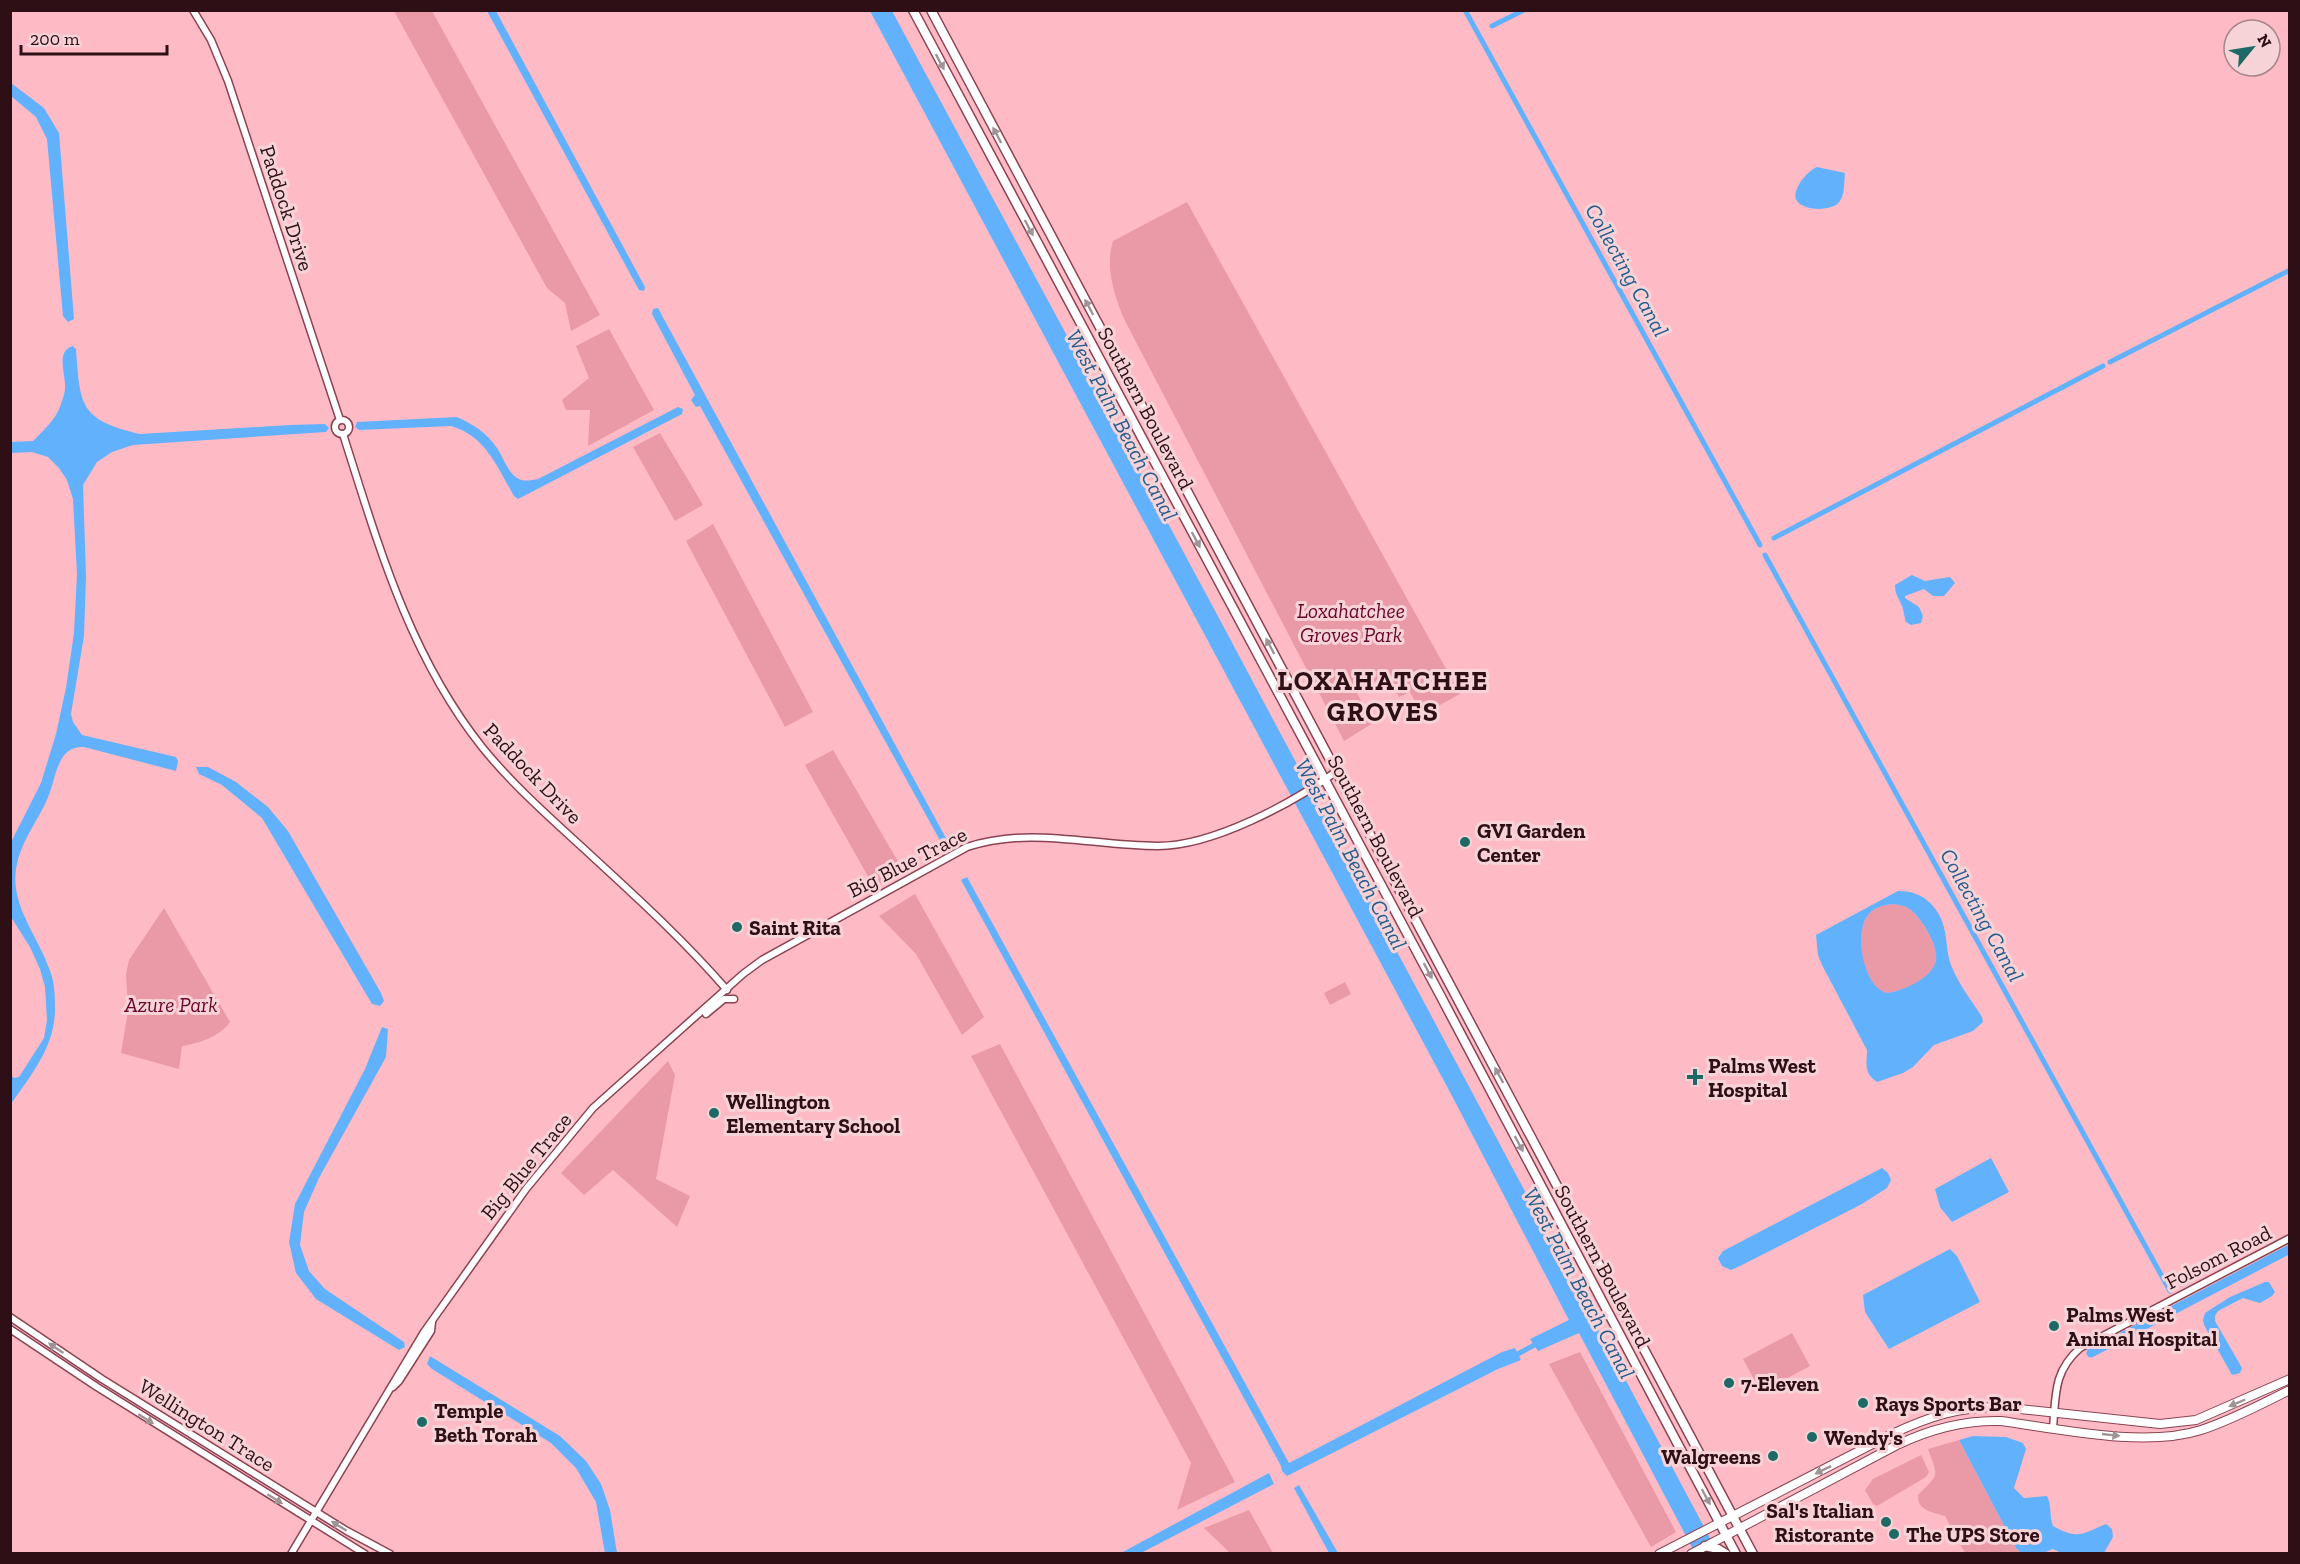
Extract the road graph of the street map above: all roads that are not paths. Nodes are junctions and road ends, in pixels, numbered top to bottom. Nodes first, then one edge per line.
1 (193, 10) edge
2 (913, 10) edge
3 (931, 10) edge
4 (1338, 771) junction
5 (1321, 783) junction
6 (727, 990) junction
7 (734, 999) dead end
8 (697, 1017) junction
9 (2289, 1239) edge
10 (10, 1317) edge
11 (10, 1329) edge
12 (2289, 1378) edge
13 (2289, 1390) edge
14 (2054, 1413) junction
15 (2053, 1428) junction
16 (316, 1512) junction
17 (1732, 1515) junction
18 (311, 1522) junction
19 (1719, 1522) junction
20 (1738, 1527) junction
21 (1726, 1534) junction
22 (1705, 1546) joint
23 (1720, 1547) edge
24 (291, 1554) edge
25 (364, 1554) edge
26 (390, 1554) edge
27 (1659, 1554) edge
28 (1690, 1554) edge
29 (1736, 1554) edge
30 (1752, 1554) edge

1 - 6 street, Paddock Drive
2 -> 5 highway, Southern Boulevard
4 -> 3 highway, Southern Boulevard
4 - 5 street, Big Blue Trace
17 -> 4 highway, Southern Boulevard
5 - 6 street, Big Blue Trace
5 -> 19 highway, Southern Boulevard
6 - 8 street, Big Blue Trace
7 - 8 street
8 - 16 street, Big Blue Trace
9 - 14 street, Folsom Road
16 -> 10 street, Wellington Trace
11 -> 18 street, Wellington Trace
12 -> 14 main road
15 -> 13 main road
14 - 15 street, Folsom Road
14 -> 17 main road
15 - 20 main road
16 - 18 street, Big Blue Trace
26 -> 16 street, Wellington Trace
17 - 19 main road
17 - 20 highway, Southern Boulevard
18 - 24 street, Big Blue Trace
18 - 25 street, Wellington Trace
19 - 21 highway, Southern Boulevard
19 - 27 main road
20 - 21 main road
20 - 30 highway, Southern Boulevard
21 - 23 main road
21 - 29 highway, Southern Boulevard
22 - 23 highway
22 - 28 main road

